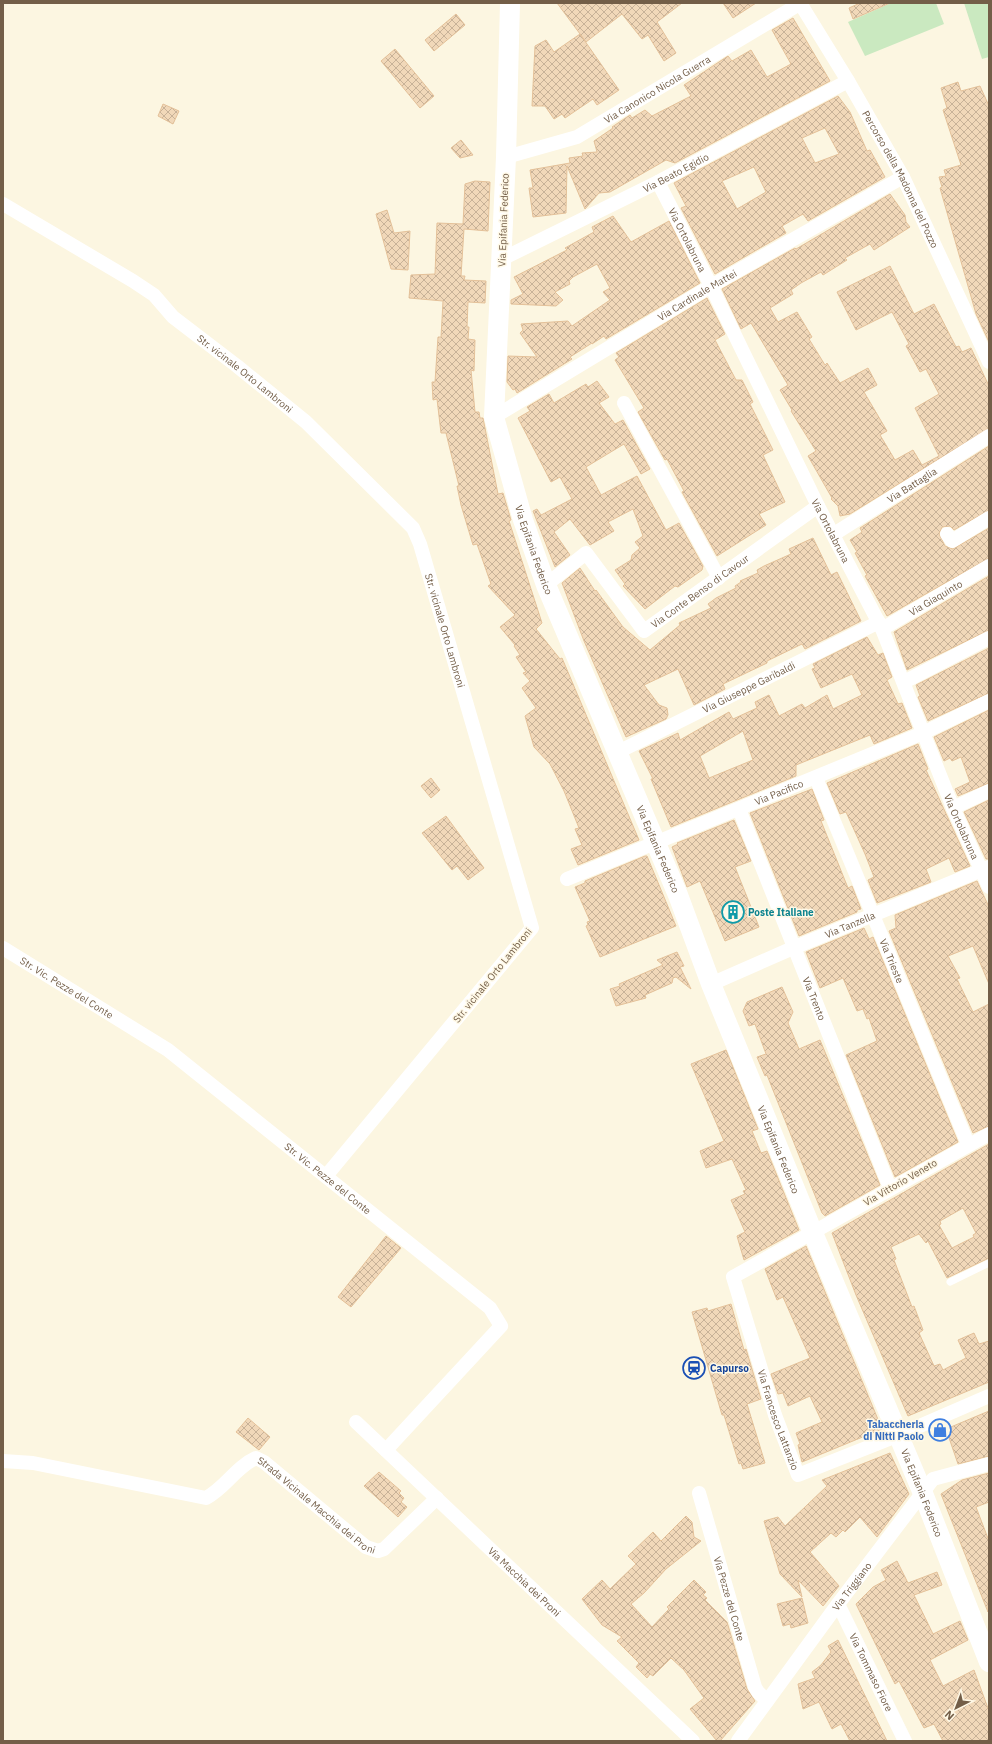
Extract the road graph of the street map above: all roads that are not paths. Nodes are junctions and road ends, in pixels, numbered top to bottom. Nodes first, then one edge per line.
1 (510, 3) edge
2 (801, 3) edge
3 (848, 80) junction
4 (506, 157) junction
5 (903, 177) junction
6 (658, 182) junction
7 (3, 204) edge
8 (502, 259) junction
9 (711, 286) junction
10 (989, 362) edge
11 (624, 403) dead end
12 (494, 418) junction
13 (989, 436) edge
14 (818, 506) junction
15 (989, 518) edge
16 (834, 534) junction
17 (947, 534) dead end
18 (989, 566) edge
19 (719, 578) junction
20 (546, 585) junction
21 (880, 626) junction
22 (989, 638) edge
23 (904, 682) junction
24 (989, 701) edge
25 (923, 733) junction
26 (618, 752) junction
27 (816, 778) junction
28 (989, 791) edge
29 (953, 808) junction
30 (739, 809) junction
31 (656, 842) junction
32 (985, 868) edge
33 (567, 879) dead end
34 (989, 887) edge
35 (873, 914) junction
36 (3, 948) edge
37 (794, 948) junction
38 (711, 984) junction
39 (989, 1134) edge
40 (968, 1144) junction
41 (326, 1176) junction
42 (890, 1188) junction
43 (813, 1233) junction
44 (989, 1263) edge
45 (950, 1282) dead end
46 (989, 1396) edge
47 (356, 1422) dead end
48 (899, 1435) junction
49 (386, 1450) junction
50 (3, 1461) edge
51 (989, 1464) edge
52 (922, 1491) junction
53 (699, 1493) dead end
54 (437, 1498) junction
55 (838, 1604) junction
56 (989, 1662) edge
57 (767, 1701) junction
58 (694, 1741) edge
59 (738, 1741) edge
60 (906, 1741) edge

1 - 4 main road, Via Epifania Federico
2 - 3 street, Percorso della Madonna del Pozzo
2 - 4 street, Via Canonico Nicola Guerra
3 - 5 street, Percorso della Madonna del Pozzo
3 - 6 street, Via Beato Egidio
4 - 8 main road, Via Epifania Federico
5 - 9 street, Via Cardinale Mattei
5 - 10 street, Percorso della Madonna del Pozzo
6 - 8 street, Via Beato Egidio
6 - 9 street, Via Ortolabruna
7 - 41 street, Str. vicinale Orto Lambroni
8 - 12 main road, Via Epifania Federico
9 - 12 street, Via Cardinale Mattei
9 - 14 street, Via Ortolabruna
11 - 19 street
12 - 20 main road, Via Epifania Federico
13 - 16 street, Via Battaglia
14 - 16 street, Via Ortolabruna
14 - 19 street, Via Conte Benso di Cavour
15 - 17 street
16 - 21 street, Via Ortolabruna
18 - 21 street, Via Giaquinto
19 - 20 street, Via Conte Benso di Cavour
20 - 26 main road, Via Epifania Federico
21 - 23 street, Via Ortolabruna
21 - 26 street, Via Giuseppe Garibaldi
22 - 23 street
23 - 25 street, Via Ortolabruna
24 - 25 street, Via Pacifico
25 - 27 street, Via Pacifico
25 - 29 street, Via Ortolabruna
26 - 31 main road, Via Epifania Federico
27 - 30 street, Via Pacifico
27 - 35 street, Via Trieste
28 - 29 street
29 - 32 street, Via Ortolabruna
30 - 31 street, Via Pacifico
30 - 37 street, Via Trento
31 - 33 street, Via Pacifico
31 - 38 main road, Via Epifania Federico
32 - 34 street, Via Ortolabruna
32 - 35 street, Via Tanzella
35 - 37 street, Via Tanzella
35 - 40 street, Via Trieste
36 - 41 street, Str. Vic. Pezze del Conte
37 - 38 street, Via Tanzella
37 - 42 street, Via Trento
38 - 43 main road, Via Epifania Federico
39 - 40 street, Via Vittorio Veneto
40 - 42 street, Via Vittorio Veneto
41 - 49 street, Str. Vic. Pezze del Conte
42 - 43 street, Via Vittorio Veneto
43 - 48 main road, Via Epifania Federico
43 - 48 street, Via Francesco Lattanzio
44 - 45 lane
46 - 48 street, Via Francesco Lattanzio
47 - 49 street, Via Macchia dei Proni
48 - 52 main road, Via Epifania Federico
49 - 54 street, Via Macchia dei Proni
50 - 54 street, Strada Vicinale Macchia dei Proni
51 - 52 street, Via Triggiano
52 - 55 street, Via Triggiano
52 - 56 main road, Via Epifania Federico
53 - 57 street, Via Pezze del Conte
54 - 58 street, Via Macchia dei Proni
55 - 57 street, Via Triggiano
55 - 60 street, Via Tommaso Fiore
57 - 59 street, Via Triggiano

